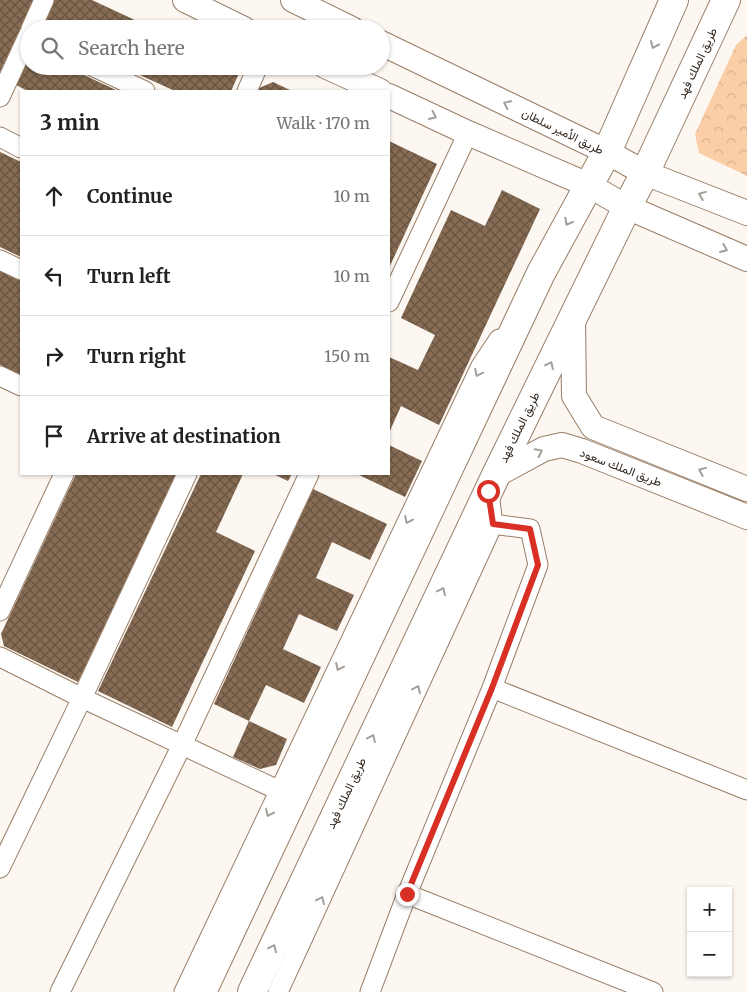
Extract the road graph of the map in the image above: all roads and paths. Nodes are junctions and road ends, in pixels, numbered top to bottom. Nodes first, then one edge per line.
1 (44, 0) edge
2 (184, 0) edge
3 (293, 0) edge
4 (674, 0) edge
5 (726, 0) edge
6 (35, 20) edge
7 (225, 20) edge
8 (334, 20) edge
9 (390, 47) edge
10 (20, 53) edge
11 (111, 75) edge
12 (254, 75) edge
13 (343, 75) edge
14 (143, 90) edge
15 (247, 90) edge
16 (374, 90) edge
17 (0, 96) edge
18 (390, 97) edge
19 (468, 133) junction
20 (0, 137) edge
21 (20, 147) edge
22 (607, 152) junction
23 (645, 173) junction
24 (588, 185) junction
25 (627, 207) junction
26 (747, 213) edge
27 (747, 259) edge
28 (0, 260) edge
29 (20, 270) edge
30 (541, 273) junction
31 (390, 300) edge
32 (573, 318) junction
33 (0, 376) edge
34 (20, 386) edge
35 (64, 475) edge
36 (188, 475) edge
37 (309, 475) edge
38 (492, 483) junction
39 (747, 489) edge
40 (747, 517) edge
41 (493, 524) junction
42 (0, 611) edge
43 (0, 657) edge
44 (492, 688) junction
45 (82, 698) junction
46 (182, 745) junction
47 (747, 790) edge
48 (280, 791) junction
49 (0, 868) edge
50 (407, 894) junction
51 (60, 992) edge
52 (184, 992) edge
53 (202, 992) edge
54 (252, 992) edge
55 (278, 992) edge
56 (370, 992) edge
57 (653, 992) edge

1 - 6 street
2 - 7 main road
3 - 8 main road
4 -> 22 highway
5 - 23 highway, طريق الملك فهد
22 -> 9 main road, طريق الأمير سلطان
10 - 17 street
11 - 14 street
12 - 15 street
13 - 16 main road
18 -> 19 main road
19 - 24 main road
19 - 31 street
20 - 21 street
22 - 23 main road, طريق الأمير سلطان
22 - 24 highway
23 - 25 highway, طريق الملك فهد
26 -> 23 main road, طريق الأمير سلطان
24 - 25 main road
24 -> 30 highway
25 -> 27 main road
25 - 32 highway, طريق الملك فهد
28 - 29 street
30 -> 48 street
30 - 53 highway
38 -> 32 highway, طريق الملك فهد
39 -> 32 main road
33 - 34 street
35 - 42 street
36 - 45 street
37 - 46 street
38 -> 40 main road, طريق الملك سعود
38 - 41 street
54 -> 38 highway, طريق الملك فهد
41 - 44 street
55 -> 41 street
43 - 45 street
44 - 47 street
44 - 50 street
45 - 46 street
45 - 49 street
46 - 48 street
46 - 51 street
48 -> 52 street
50 - 56 street
50 - 57 street

